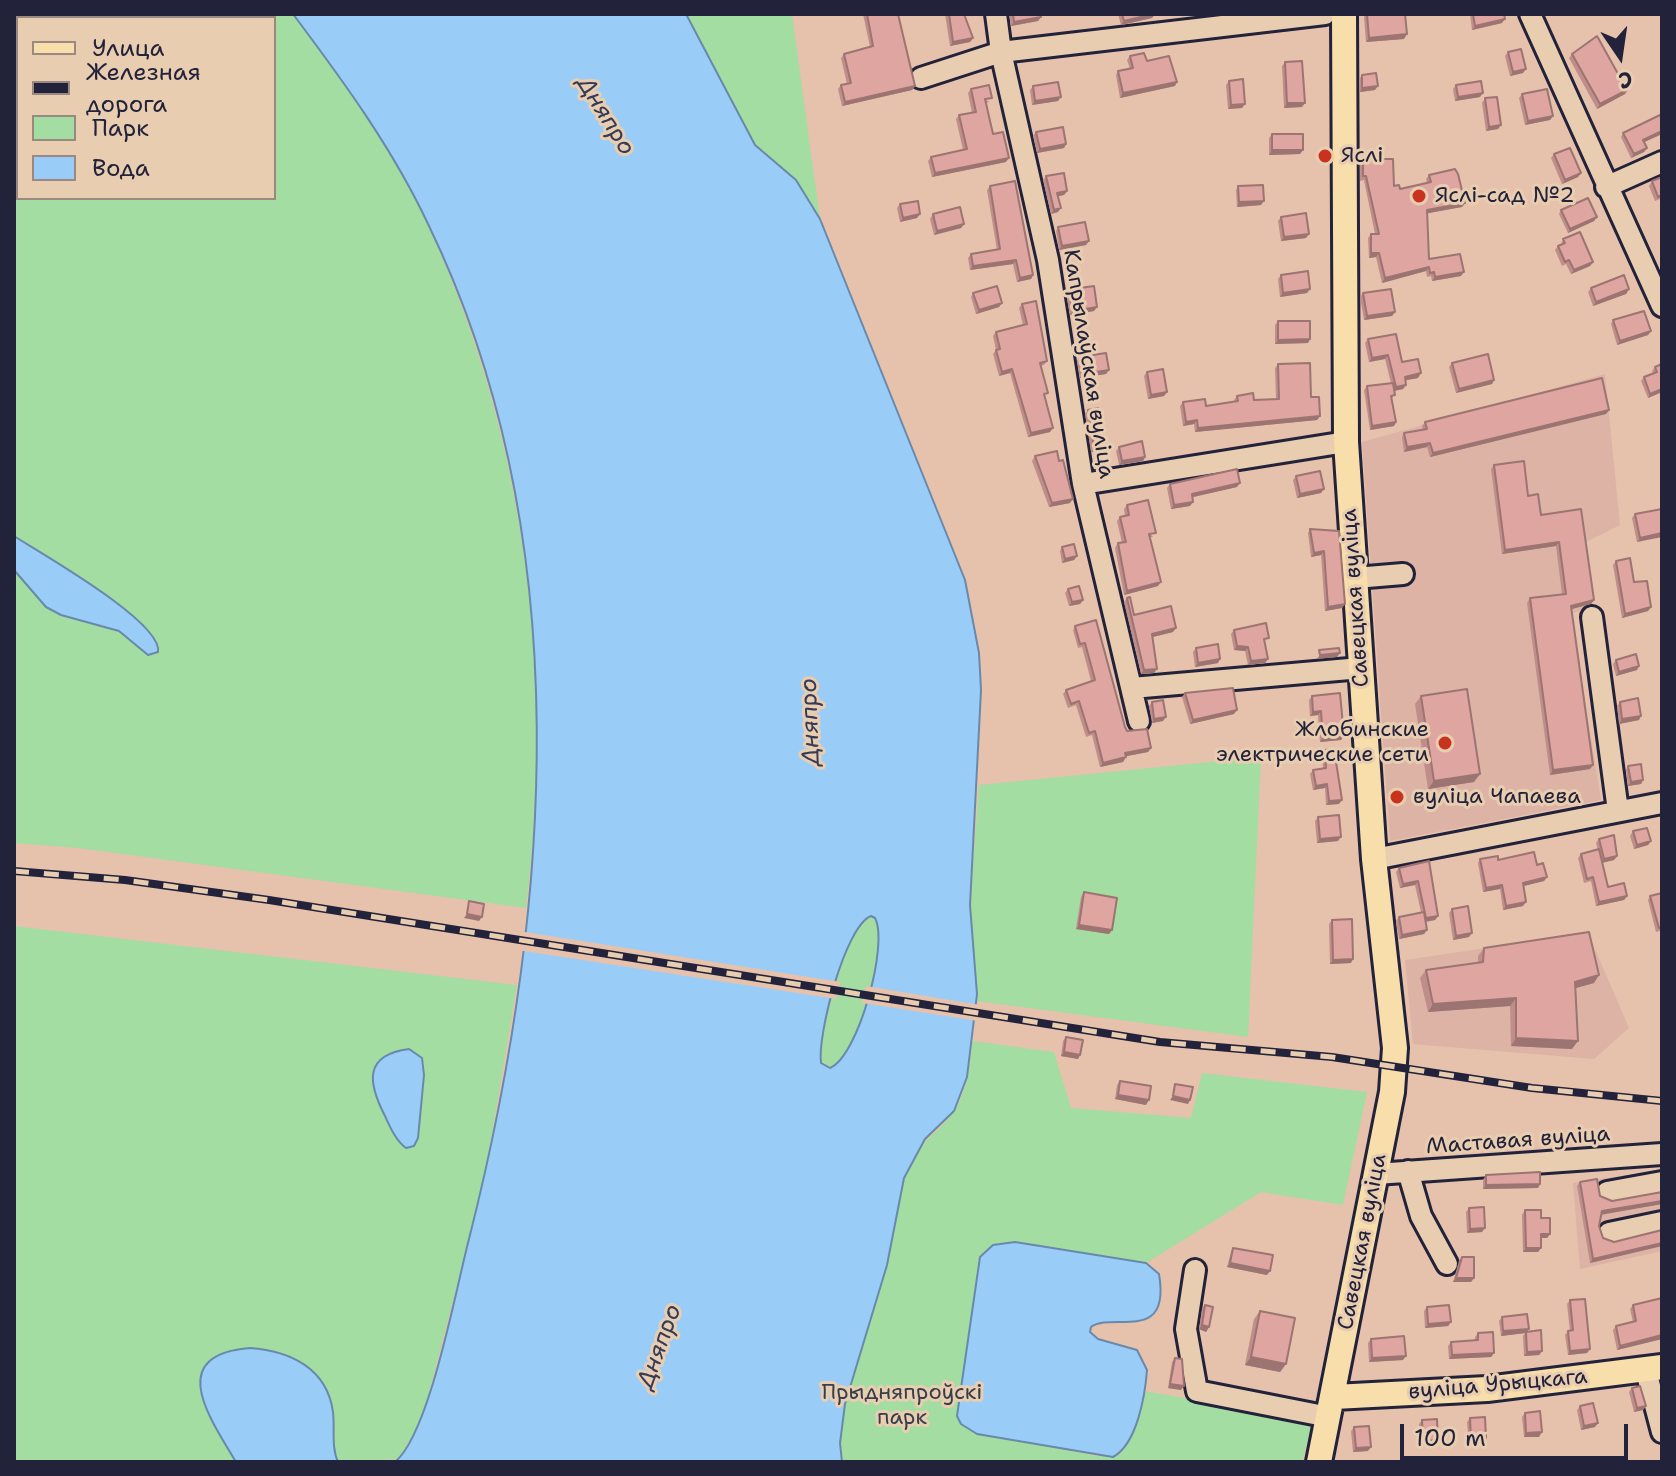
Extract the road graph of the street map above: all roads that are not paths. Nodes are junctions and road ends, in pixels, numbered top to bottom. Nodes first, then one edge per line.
1 (996, 14) edge
2 (1325, 14) edge
3 (1344, 14) edge
4 (1530, 14) edge
5 (1001, 52) junction
6 (921, 78) dead end
7 (1662, 162) edge
8 (1606, 187) junction
9 (1662, 306) edge
10 (1346, 442) junction
11 (1083, 484) junction
12 (1403, 574) dead end
13 (1355, 578) junction
14 (1592, 617) dead end
15 (1361, 668) junction
16 (1132, 688) junction
17 (1139, 721) dead end
18 (1662, 803) edge
19 (1618, 811) junction
20 (1374, 859) junction
21 (1662, 1154) edge
22 (1408, 1171) junction
23 (1376, 1174) junction
24 (1662, 1182) edge
25 (1607, 1192) dead end
26 (1662, 1222) edge
27 (1609, 1233) dead end
28 (1447, 1264) dead end
29 (1195, 1270) dead end
30 (1654, 1369) edge
31 (1332, 1407) junction
32 (1662, 1432) edge
33 (1319, 1462) edge

1 - 5 street, Капрылаўская вуліца
2 - 5 street
3 - 10 main road, Савецкая вуліца
4 - 8 street
5 - 6 street
5 - 11 street, Капрылаўская вуліца
7 - 8 street
8 - 9 street
10 - 11 street
10 - 13 main road, Савецкая вуліца
11 - 16 street, Капрылаўская вуліца
12 - 13 street
13 - 15 main road, Савецкая вуліца
14 - 19 street
15 - 16 street
15 - 20 main road, Савецкая вуліца
16 - 17 street, Капрылаўская вуліца
18 - 19 street
19 - 20 street
20 - 23 main road, Савецкая вуліца
21 - 22 street, Маставая вуліца
22 - 23 street, Маставая вуліца
22 - 28 street
23 - 31 main road, Савецкая вуліца
24 - 25 street
26 - 27 street
29 - 31 street
30 - 31 main road, вуліца Урыцкага
30 - 32 street
31 - 33 main road, Савецкая вуліца

